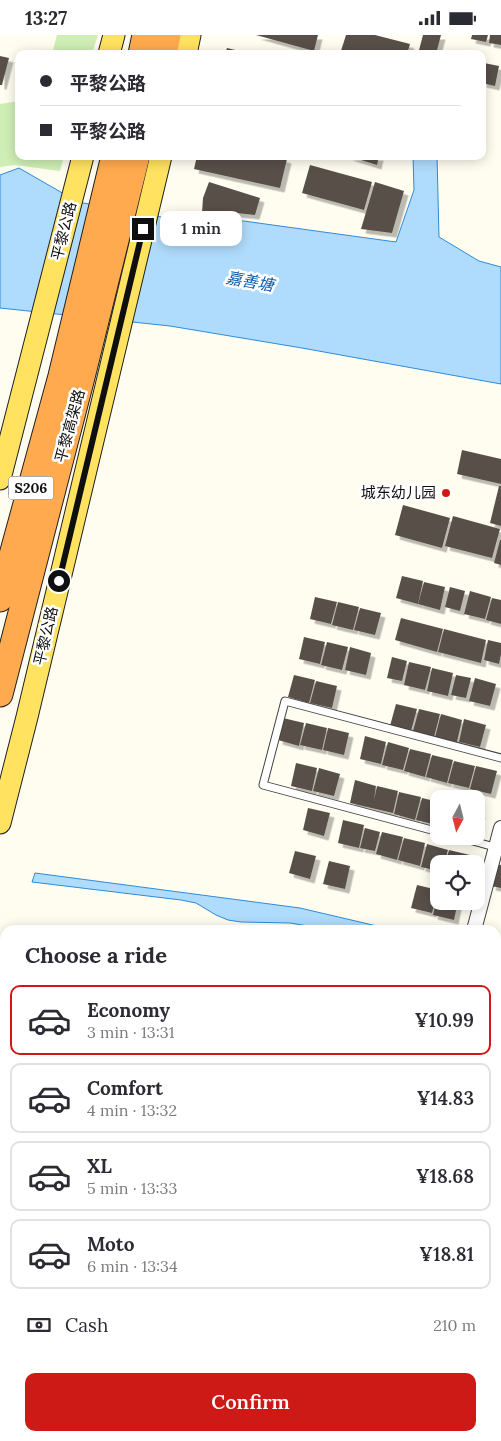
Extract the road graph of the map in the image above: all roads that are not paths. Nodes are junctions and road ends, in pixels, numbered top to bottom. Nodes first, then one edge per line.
1 (114, 35) edge
2 (145, 35) edge
3 (168, 35) edge
4 (190, 35) edge
5 (110, 50) edge
6 (142, 50) edge
7 (165, 50) edge
8 (187, 50) edge
9 (82, 160) edge
10 (113, 160) edge
11 (136, 160) edge
12 (158, 166) edge
13 (0, 479) edge
14 (0, 599) edge
15 (0, 694) edge
16 (501, 759) edge
17 (0, 823) edge
18 (501, 828) edge
19 (430, 830) edge
20 (485, 844) edge
21 (498, 848) edge
22 (475, 925) edge

1 - 5 main road
2 - 6 highway
3 - 7 highway
4 - 8 main road
9 - 13 main road, 平黎公路
10 - 14 highway, 平黎高架路 / S206
11 - 15 highway, 平黎高架路 / S206
12 - 17 main road, 平黎公路
16 - 19 lane
18 - 21 street
20 - 21 lane
21 - 22 street

